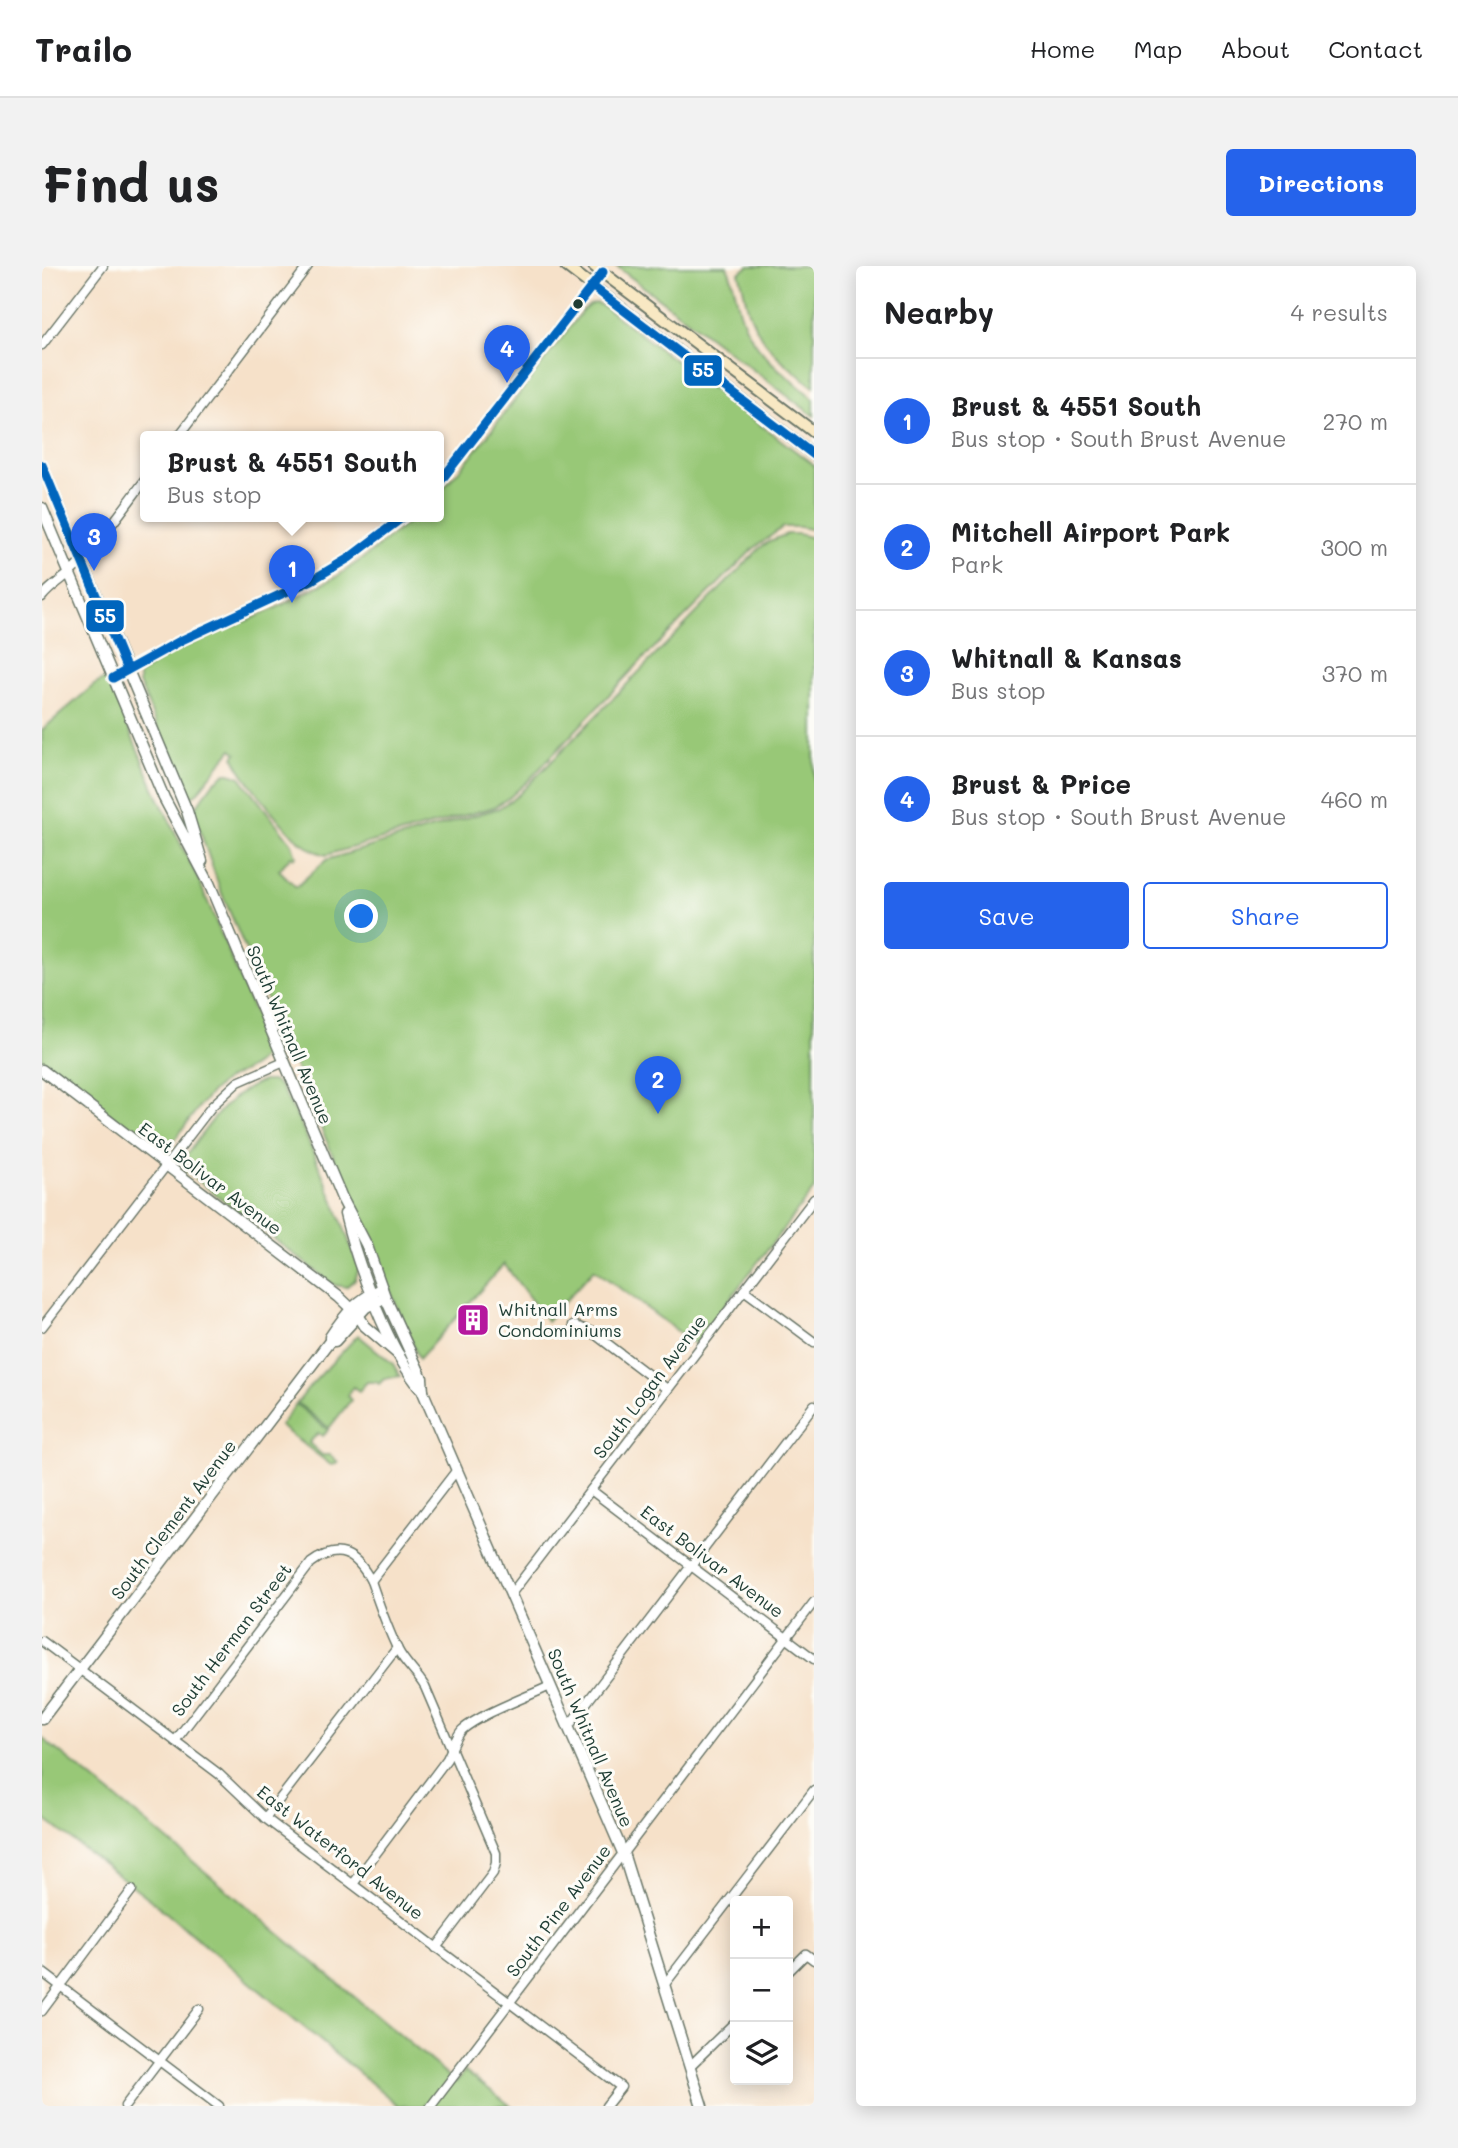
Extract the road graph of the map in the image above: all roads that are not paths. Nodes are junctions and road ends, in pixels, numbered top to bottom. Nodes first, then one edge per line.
1 (103, 266) edge
2 (308, 266) edge
3 (566, 266) edge
4 (598, 269) edge
5 (592, 286) junction
6 (42, 345) edge
7 (183, 431) edge
8 (814, 432) edge
9 (814, 455) edge
10 (42, 467) edge
11 (444, 477) edge
12 (140, 486) edge
13 (42, 508) edge
14 (396, 522) edge
15 (82, 561) junction
16 (69, 574) junction
17 (42, 597) edge
18 (127, 670) junction
19 (113, 678) junction
20 (209, 883) junction
21 (284, 1062) junction
22 (42, 1070) edge
23 (166, 1165) junction
24 (342, 1198) junction
25 (814, 1199) edge
26 (744, 1290) junction
27 (384, 1292) junction
28 (374, 1298) junction
29 (354, 1311) junction
30 (573, 1325) dead end
31 (42, 1326) edge
32 (814, 1342) edge
33 (399, 1355) junction
34 (667, 1389) junction
35 (423, 1392) junction
36 (814, 1405) edge
37 (456, 1471) junction
38 (592, 1490) junction
39 (691, 1566) junction
40 (371, 1581) junction
41 (511, 1594) junction
42 (814, 1602) edge
43 (786, 1638) junction
44 (42, 1641) edge
45 (397, 1648) junction
46 (814, 1659) edge
47 (79, 1670) junction
48 (550, 1686) junction
49 (42, 1718) edge
50 (568, 1727) junction
51 (175, 1741) junction
52 (452, 1749) junction
53 (814, 1790) edge
54 (265, 1818) junction
55 (622, 1853) junction
56 (353, 1884) junction
57 (132, 1890) dead end
58 (436, 1948) junction
59 (810, 1957) edge
60 (793, 1969) edge
61 (42, 1972) edge
62 (665, 1984) junction
63 (60, 1986) junction
64 (509, 2003) junction
65 (199, 2009) dead end
66 (42, 2011) edge
67 (730, 2027) edge
68 (159, 2062) junction
69 (690, 2066) junction
70 (125, 2106) edge
71 (219, 2106) edge
72 (431, 2106) edge
73 (606, 2106) edge
74 (702, 2106) edge

1 - 6 street
2 - 7 street
3 - 5 main road
4 - 5 street
4 - 8 main road
5 - 9 main road
5 - 11 street
10 - 15 street, South Whitnall Avenue
12 - 15 street
13 - 16 street, South Whitnall Avenue
14 - 18 street
15 - 16 street
15 - 18 street, South Whitnall Avenue
16 - 17 street
16 - 19 street, South Whitnall Avenue
18 - 19 street
18 - 20 street, South Whitnall Avenue
19 - 20 street, South Whitnall Avenue
20 - 21 street, South Whitnall Avenue
21 - 23 street
21 - 24 street, South Whitnall Avenue
22 - 23 street, East Bolivar Avenue
23 - 29 street, East Bolivar Avenue
23 - 31 street
24 - 27 street, South Whitnall Avenue
24 - 28 street, South Whitnall Avenue
25 - 26 street, South Logan Avenue
26 - 32 street
26 - 34 street, South Logan Avenue
27 - 28 street, South Clement Avenue
27 - 35 street, South Whitnall Avenue
28 - 29 street, South Clement Avenue
28 - 33 street, South Whitnall Avenue
29 - 33 street, East Bolivar Avenue
29 - 47 street, South Clement Avenue
30 - 34 street
33 - 35 street, South Whitnall Avenue
34 - 38 street, South Logan Avenue
35 - 37 street, South Whitnall Avenue
36 - 39 street
37 - 40 street
37 - 41 street, South Whitnall Avenue
38 - 39 street, East Bolivar Avenue
38 - 41 street, South Logan Avenue
39 - 43 street, East Bolivar Avenue
39 - 50 street
40 - 45 street
40 - 51 street, South Herman Street
41 - 48 street, South Whitnall Avenue
42 - 43 street, South Pine Avenue
43 - 46 street, East Bolivar Avenue
43 - 55 street, South Pine Avenue
44 - 47 street, East Waterford Avenue
45 - 52 street
45 - 54 street
47 - 49 street, South Clement Avenue
47 - 51 street, East Waterford Avenue
48 - 50 street, South Whitnall Avenue
48 - 52 street
50 - 55 street, South Whitnall Avenue
51 - 54 street, East Waterford Avenue
52 - 56 street
52 - 58 street
53 - 62 street
54 - 56 street, East Waterford Avenue
55 - 62 street, South Whitnall Avenue
55 - 64 street, South Pine Avenue
56 - 58 street, East Waterford Avenue
57 - 63 street
58 - 64 street, East Waterford Avenue
59 - 60 street
61 - 63 street
62 - 69 street, South Whitnall Avenue
63 - 66 street
63 - 68 street
64 - 72 street, South Pine Avenue
64 - 73 street, East Waterford Avenue
65 - 68 street
67 - 69 street
68 - 70 street
68 - 71 street
69 - 74 street, South Whitnall Avenue

